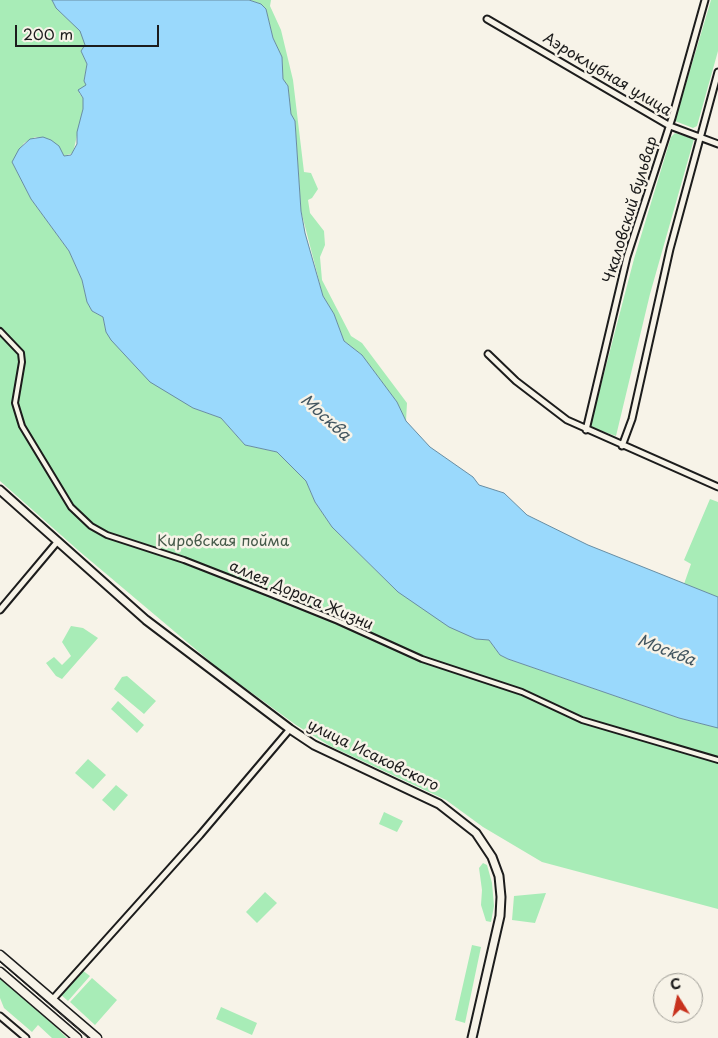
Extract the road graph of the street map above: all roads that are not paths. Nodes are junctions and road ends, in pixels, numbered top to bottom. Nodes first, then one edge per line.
1 (705, 0) edge
2 (487, 19) dead end
3 (718, 72) edge
4 (670, 126) junction
5 (700, 138) junction
6 (718, 144) edge
7 (0, 331) edge
8 (488, 354) dead end
9 (586, 430) junction
10 (622, 446) junction
11 (718, 487) edge
12 (0, 490) edge
13 (58, 541) junction
14 (0, 610) edge
15 (290, 729) junction
16 (718, 760) edge
17 (0, 955) edge
18 (0, 972) edge
19 (52, 1000) junction
20 (0, 1016) edge
21 (26, 1038) edge
22 (77, 1038) edge
23 (96, 1038) edge
24 (472, 1038) edge

1 - 4 street, Чкаловский бульвар
2 - 4 street, Аэроклубная улица
3 - 5 street
4 - 5 street, Аэроклубная улица
4 - 9 street, Чкаловский бульвар
5 - 6 street, Аэроклубная улица
5 - 10 street
7 - 16 street, аллея Дорога Жизни
8 - 9 street
9 - 10 street
10 - 11 street
12 - 13 street, улица Исаковского
13 - 14 street
13 - 15 street, улица Исаковского
15 - 19 street
15 - 24 street, улица Исаковского
17 - 19 main road
18 - 22 main road
19 - 23 main road
20 - 21 street

